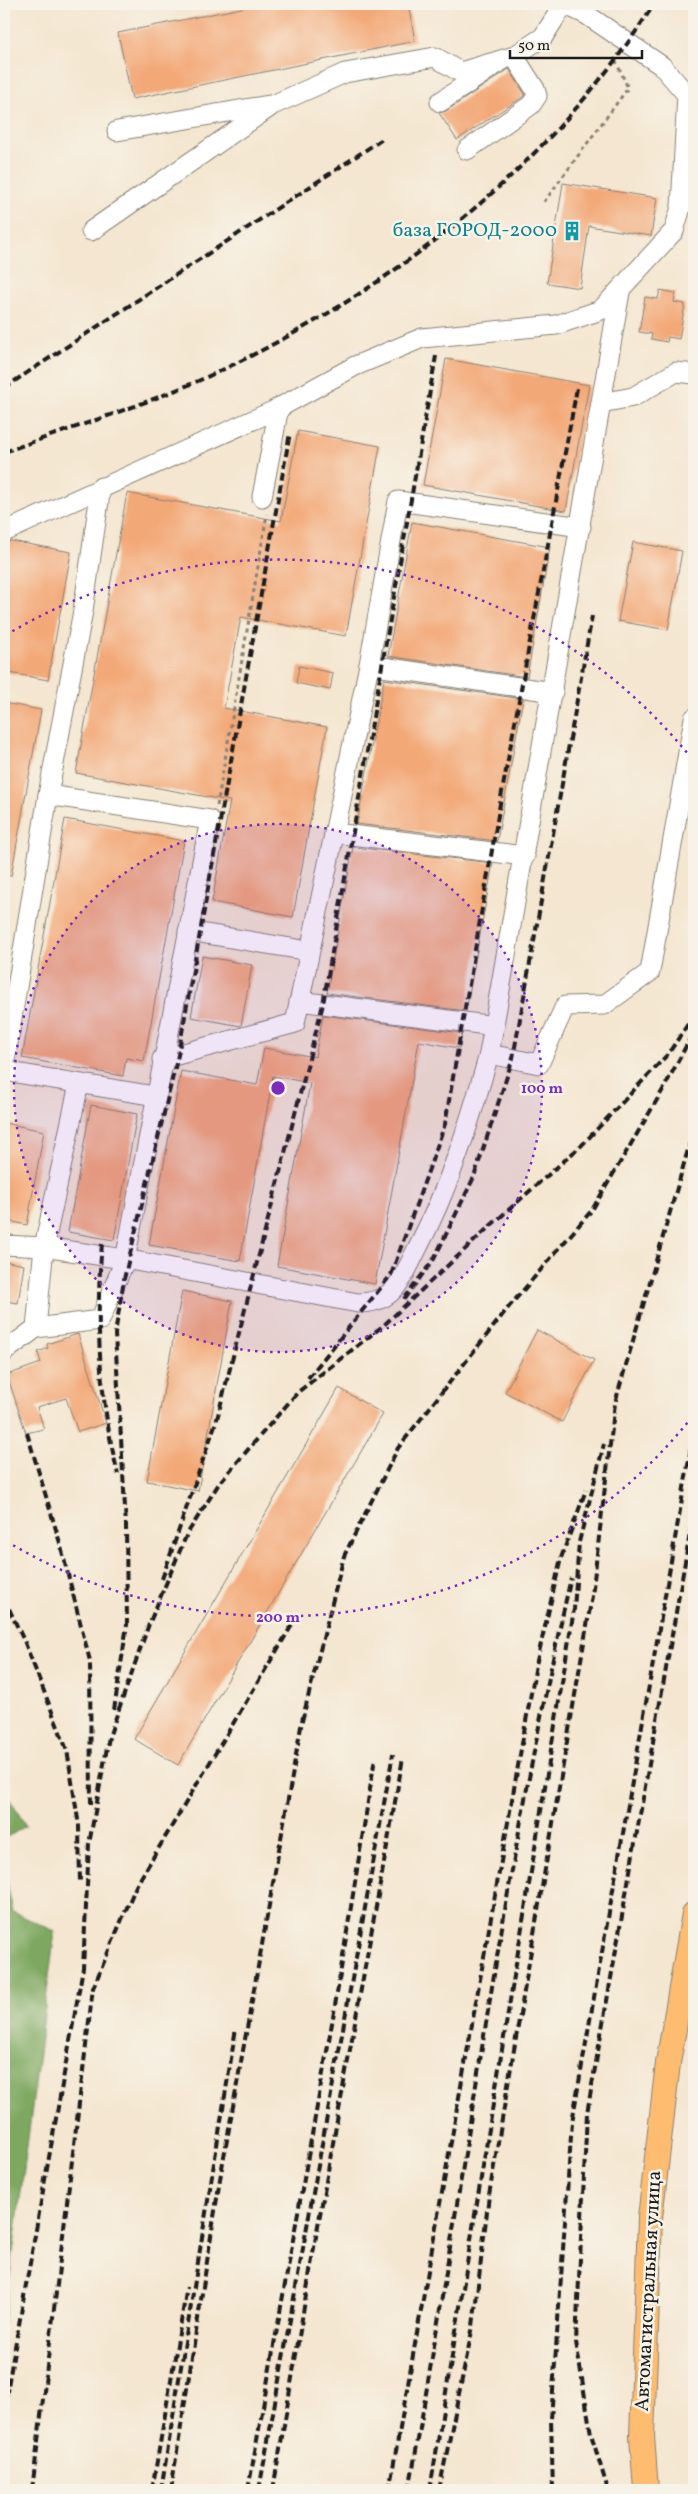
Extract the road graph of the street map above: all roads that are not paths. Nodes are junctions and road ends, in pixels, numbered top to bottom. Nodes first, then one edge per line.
1 (564, 4) edge
2 (509, 57) junction
3 (440, 102) dead end
4 (275, 104) junction
5 (117, 132) dead end
6 (467, 150) dead end
7 (91, 231) dead end
8 (620, 292) junction
9 (694, 374) edge
10 (601, 403) junction
11 (279, 407) junction
12 (101, 487) junction
13 (262, 496) road end
14 (581, 527) junction
15 (4, 532) edge
16 (369, 665) junction
17 (553, 692) junction
18 (694, 718) edge
19 (48, 795) junction
20 (334, 833) junction
21 (525, 856) junction
22 (188, 931) junction
23 (309, 951) junction
24 (9, 993) edge
25 (299, 1001) junction
26 (495, 1026) junction
27 (489, 1054) junction
28 (162, 1060) junction
29 (4, 1070) edge
30 (79, 1084) junction
31 (155, 1096) junction
32 (4, 1245) edge
33 (44, 1247) junction
34 (124, 1260) junction
35 (36, 1328) junction
36 (4, 1352) edge
37 (694, 1914) edge
38 (646, 2490) edge

1 - 2 street
1 - 8 street
2 - 3 street
2 - 4 street
2 - 6 street
4 - 5 street
4 - 7 street
8 - 10 street
8 - 11 street
9 - 10 street
10 - 14 street
11 - 12 street
11 - 13 street
12 - 15 street
12 - 19 street
14 - 16 street
14 - 17 street
16 - 17 street
16 - 20 street
17 - 21 street
18 - 27 street
19 - 22 street
19 - 24 street
20 - 21 street
20 - 23 street
21 - 26 street
22 - 23 street
22 - 28 street
23 - 25 street
24 - 29 street
25 - 26 street
25 - 28 street
26 - 27 street
27 - 34 street
28 - 31 street
29 - 30 street
30 - 31 street
30 - 33 street
31 - 34 street
32 - 33 street
33 - 34 street
33 - 35 street
34 - 35 street
35 - 36 street
37 - 38 main road, Автомагистральная улица

